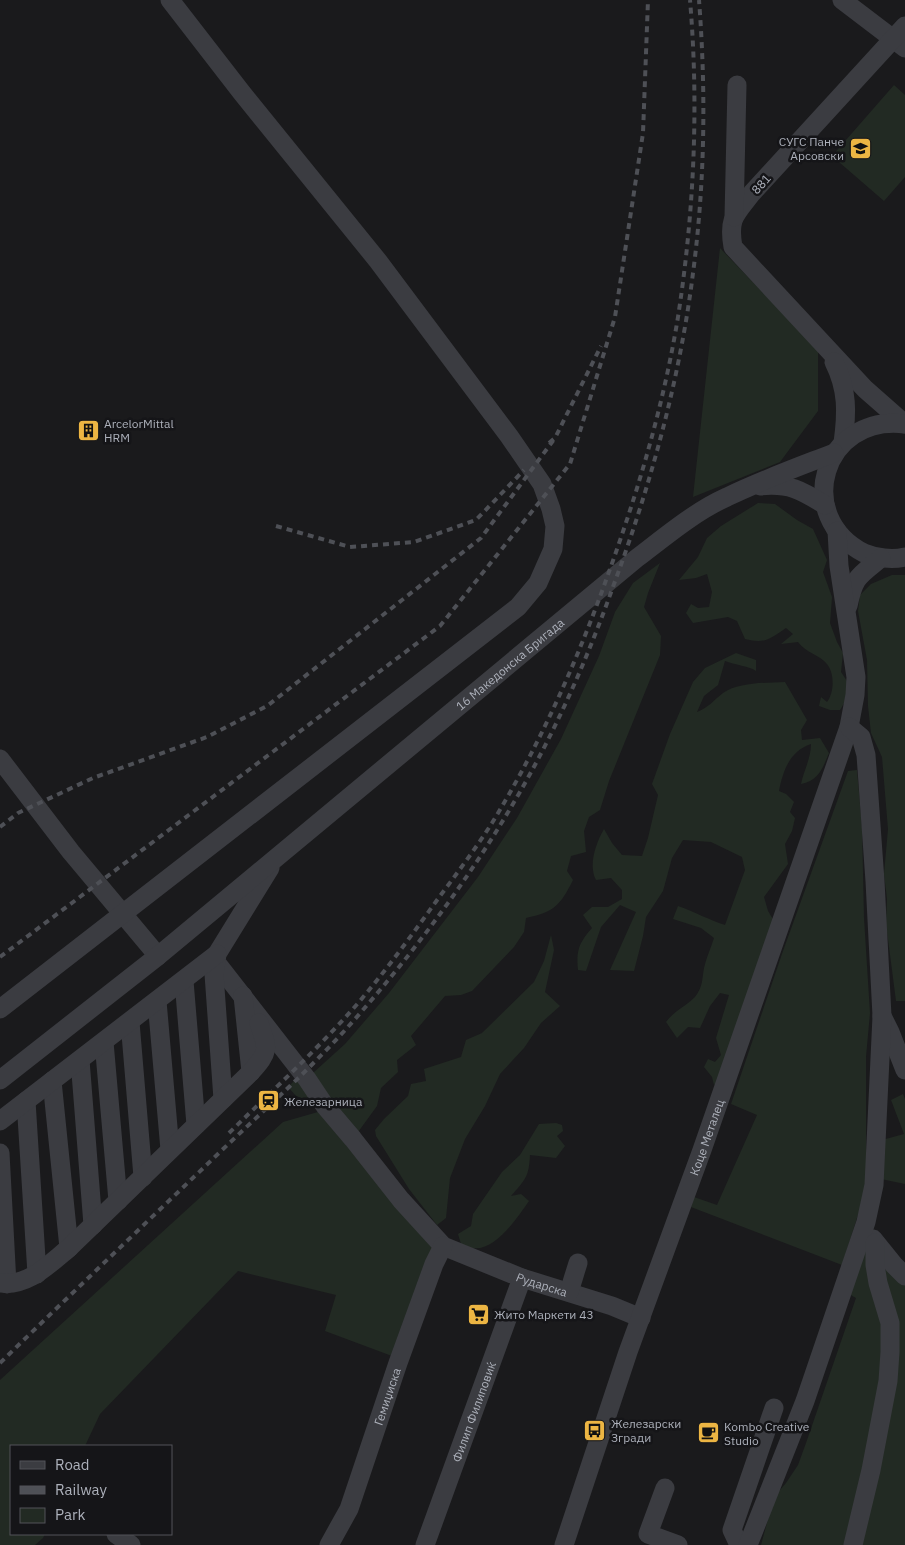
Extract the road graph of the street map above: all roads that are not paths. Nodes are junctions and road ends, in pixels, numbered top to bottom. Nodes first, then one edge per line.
1 (170, 0) edge
2 (842, 0) edge
3 (901, 38) edge
4 (737, 85) dead end
5 (734, 217) junction
6 (828, 349) junction
7 (905, 424) edge
8 (839, 448) junction
9 (749, 487) junction
10 (825, 505) junction
11 (837, 531) junction
12 (905, 557) edge
13 (882, 558) junction
14 (846, 614) junction
15 (849, 727) junction
16 (0, 759) edge
17 (278, 854) junction
18 (123, 915) junction
19 (158, 956) junction
20 (216, 958) junction
21 (184, 981) junction
22 (243, 996) junction
23 (157, 1001) junction
24 (0, 1009) edge
25 (256, 1012) junction
26 (130, 1022) junction
27 (892, 1028) edge
28 (104, 1042) junction
29 (80, 1060) junction
30 (905, 1070) edge
31 (251, 1072) junction
32 (0, 1080) edge
33 (52, 1081) junction
34 (223, 1099) junction
35 (26, 1101) junction
36 (0, 1121) edge
37 (196, 1125) junction
38 (170, 1150) junction
39 (0, 1153) edge
40 (143, 1177) junction
41 (118, 1201) junction
42 (866, 1222) junction
43 (93, 1225) junction
44 (875, 1243) junction
45 (443, 1246) junction
46 (69, 1248) junction
47 (578, 1263) dead end
48 (37, 1274) junction
49 (905, 1276) edge
50 (522, 1278) junction
51 (3, 1284) edge
52 (569, 1292) junction
53 (641, 1318) junction
54 (774, 1408) dead end
55 (665, 1488) dead end
56 (117, 1535) edge
57 (131, 1545) edge
58 (329, 1545) edge
59 (425, 1545) edge
60 (564, 1545) edge
61 (678, 1545) edge
62 (739, 1545) edge
63 (748, 1545) edge
64 (853, 1545) edge

1 - 18 street
2 - 3 street
3 - 5 street, 881
4 - 5 street
5 - 6 street
6 - 7 street
6 - 8 street
7 - 8 street, 16 Македонска Бригада
8 - 9 street, 16 Македонска Бригада
8 - 10 street
9 - 10 street, 16 Македонска Бригада
9 - 17 street, 16 Македонска Бригада
10 - 11 street
11 - 13 street
11 - 14 street, Коце Металец
12 - 13 street
13 - 14 street, Коце Металец
14 - 15 street, Коце Металец
15 - 27 street
15 - 53 street, Коце Металец
16 - 18 street
17 - 19 street, 16 Македонска Бригада
17 - 20 street
18 - 19 street
18 - 24 street
19 - 32 street, 16 Македонска Бригада
20 - 21 street
20 - 22 street
20 - 34 street
21 - 23 street
21 - 37 street
22 - 25 street
22 - 31 street
23 - 26 street
23 - 38 street
25 - 31 street
25 - 45 street
26 - 28 street
26 - 40 street
27 - 30 street
27 - 42 street
28 - 29 street
28 - 41 street
29 - 33 street
29 - 43 street
31 - 34 street
33 - 35 street
33 - 46 street
34 - 37 street
35 - 36 street
35 - 48 street
37 - 38 street
38 - 40 street
39 - 51 street
40 - 41 street
41 - 43 street
42 - 44 street
42 - 63 street
43 - 46 street
44 - 49 street
44 - 64 street
45 - 50 street, Рударска
45 - 58 street, Гемиџиска
46 - 48 street
47 - 52 street
48 - 51 street
50 - 52 street, Рударска
50 - 59 street, Филип Филиповиќ
52 - 53 street, Рударска
53 - 60 street, Коце Металец
54 - 62 street
55 - 61 street
56 - 57 street

